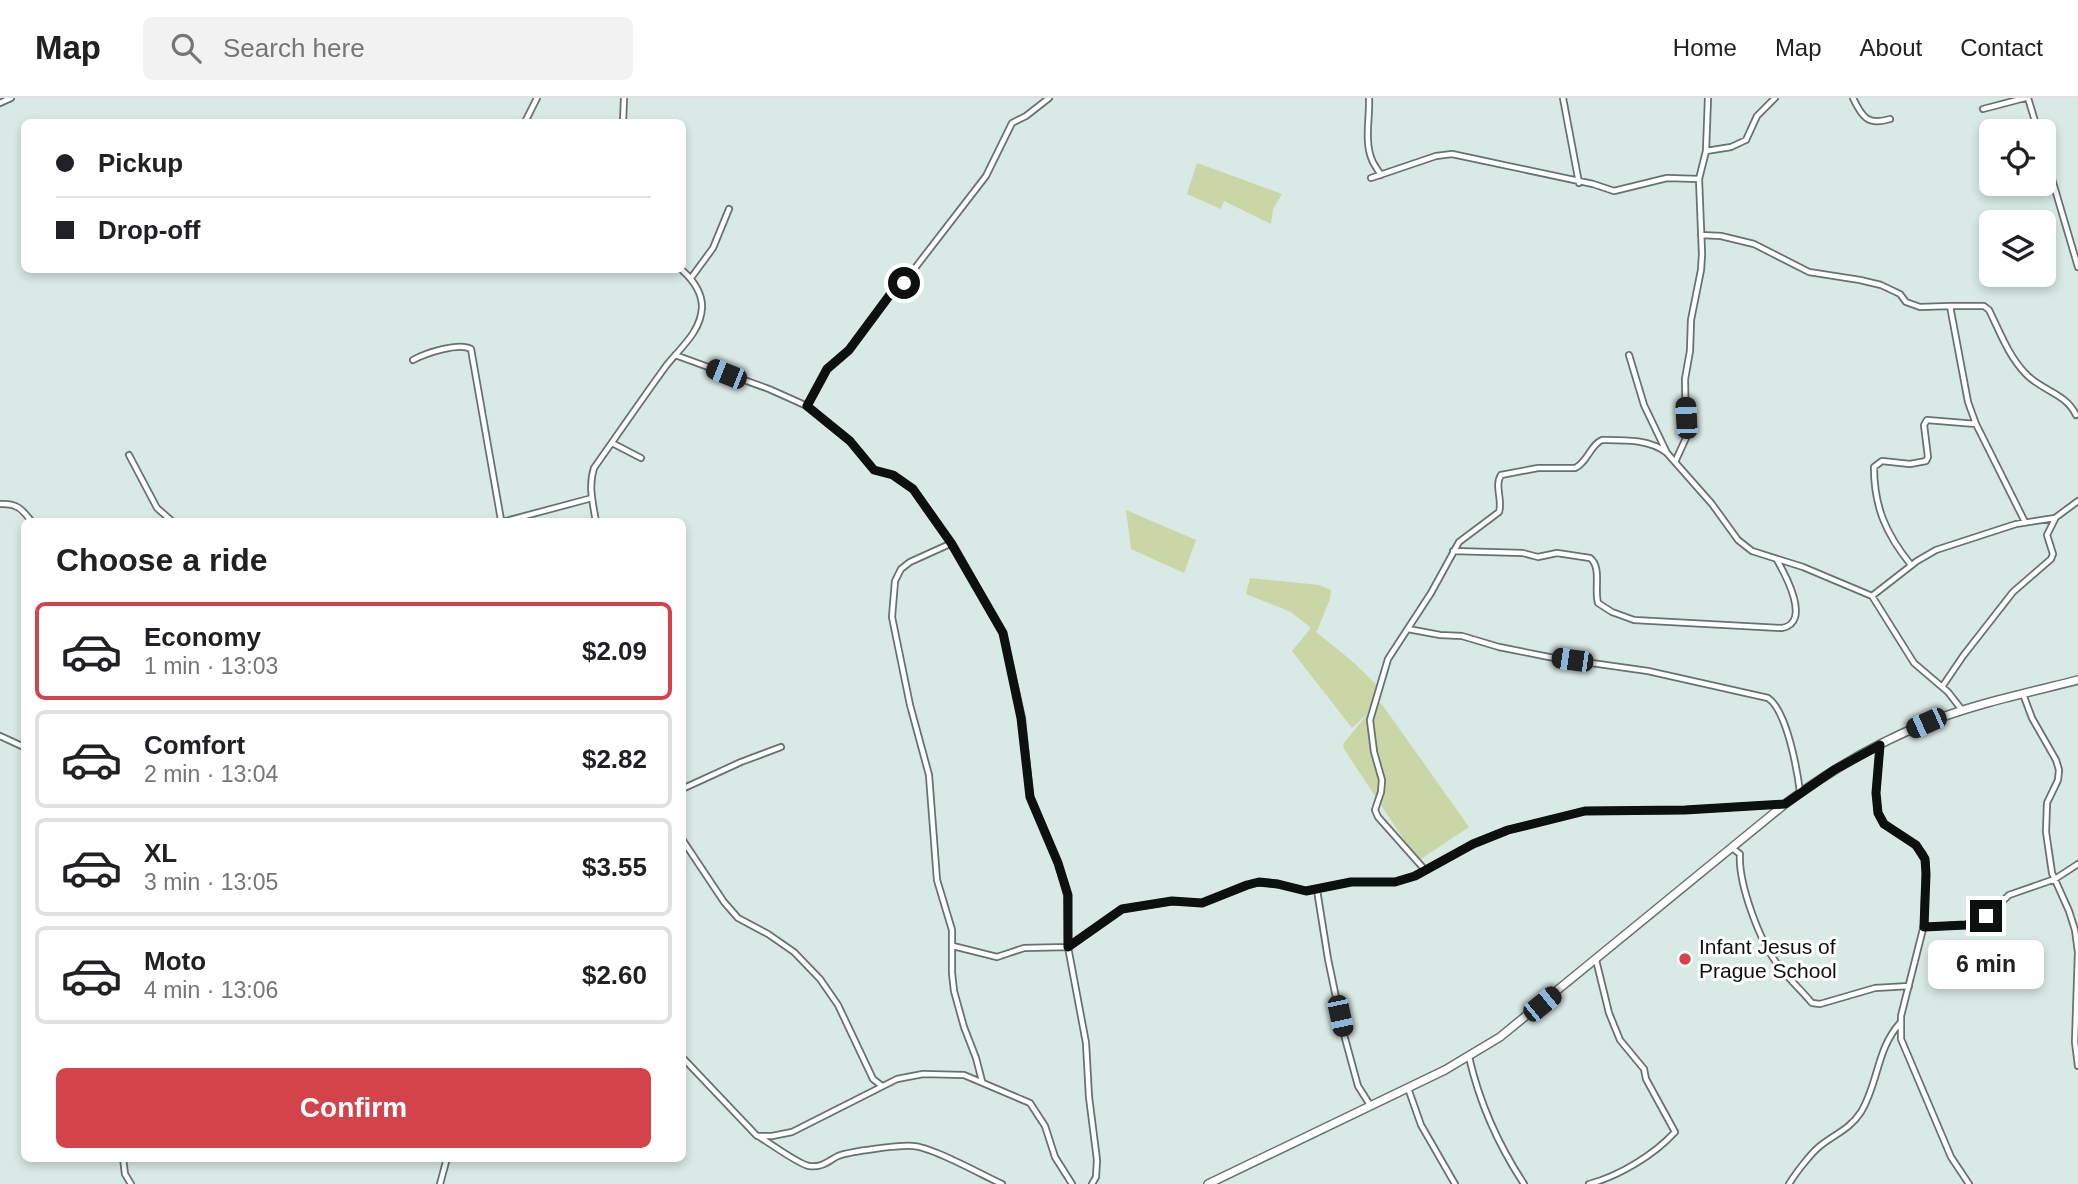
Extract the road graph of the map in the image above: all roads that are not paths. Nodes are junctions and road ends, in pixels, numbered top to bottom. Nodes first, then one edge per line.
1 (11, 98) edge
2 (537, 98) edge
3 (624, 98) edge
4 (1049, 98) edge
5 (1369, 98) edge
6 (1563, 98) edge
7 (1708, 98) edge
8 (1775, 98) edge
9 (1853, 98) edge
10 (2027, 98) edge
11 (0, 103) edge
12 (1983, 109) dead end
13 (526, 119) edge
14 (623, 119) edge
15 (1890, 119) dead end
16 (2034, 119) edge
17 (1706, 151) junction
18 (1381, 175) junction
19 (1371, 178) dead end
20 (1699, 179) junction
21 (1579, 183) junction
22 (2056, 193) edge
23 (729, 209) dead end
24 (1701, 234) junction
25 (2078, 267) edge
26 (685, 273) edge
27 (691, 278) junction
28 (1950, 306) junction
29 (675, 355) junction
30 (1629, 355) dead end
31 (413, 360) dead end
32 (807, 406) junction
33 (2078, 407) edge
34 (2077, 417) edge
35 (1976, 424) junction
36 (612, 443) junction
37 (1667, 453) junction
38 (129, 455) dead end
39 (641, 458) dead end
40 (1675, 462) junction
41 (592, 498) junction
42 (2078, 501) edge
43 (0, 504) edge
44 (29, 518) edge
45 (168, 518) edge
46 (501, 518) edge
47 (520, 518) edge
48 (595, 518) edge
49 (2055, 518) junction
50 (2025, 522) junction
51 (951, 543) junction
52 (1453, 551) junction
53 (1777, 559) junction
54 (1911, 565) junction
55 (1872, 596) junction
56 (1408, 629) junction
57 (2078, 680) edge
58 (1942, 687) junction
59 (2023, 694) junction
60 (1963, 711) junction
61 (0, 736) edge
62 (1880, 745) junction
63 (21, 746) edge
64 (781, 747) dead end
65 (686, 787) edge
66 (1800, 793) junction
67 (1785, 804) junction
68 (686, 845) edge
69 (1732, 848) junction
70 (2078, 864) edge
71 (1425, 870) junction
72 (2055, 879) junction
73 (1317, 890) junction
74 (1924, 927) junction
75 (953, 946) junction
76 (1068, 947) junction
77 (1596, 960) junction
78 (1909, 985) junction
79 (2077, 1005) edge
80 (1900, 1022) junction
81 (1469, 1056) junction
82 (686, 1061) edge
83 (2078, 1066) edge
84 (982, 1081) junction
85 (886, 1086) junction
86 (1408, 1087) junction
87 (1370, 1105) junction
88 (757, 1136) junction
89 (124, 1162) edge
90 (446, 1162) edge
91 (131, 1184) edge
92 (440, 1184) edge
93 (1002, 1184) edge
94 (1072, 1184) edge
95 (1092, 1184) edge
96 (1208, 1184) edge
97 (1455, 1184) edge
98 (1524, 1184) edge
99 (1590, 1184) edge
100 (1789, 1184) edge
101 (1969, 1184) edge

1 - 11 street
2 - 13 street
3 - 14 street
4 - 32 street
5 - 18 street
6 - 21 street
7 - 17 street
8 - 17 street
9 - 15 street
10 - 12 street
10 - 16 street
17 - 20 street
18 - 19 street
18 - 21 street
20 - 21 street
20 - 24 street
22 - 25 street
23 - 27 street
24 - 28 street
24 - 40 street
26 - 27 street
27 - 29 street
28 - 34 street
28 - 35 street
29 - 32 street
29 - 36 street
30 - 37 street
31 - 46 street
32 - 51 street
33 - 34 street
35 - 50 street
35 - 54 street
36 - 39 street
36 - 41 street
37 - 40 street
37 - 52 street
38 - 45 street
40 - 53 street
41 - 47 street
41 - 48 street
42 - 49 street
43 - 44 street
49 - 50 street
49 - 58 street
50 - 54 street
51 - 75 street
51 - 76 street
52 - 53 street
52 - 56 street
53 - 55 street
54 - 55 street
55 - 58 street
56 - 66 street
56 - 71 street
57 - 59 street
58 - 60 street
59 - 60 street
59 - 72 street
60 - 62 street
61 - 63 street
62 - 66 street
62 - 74 street
64 - 65 street
66 - 67 street
67 - 69 street
67 - 71 street
68 - 85 street
69 - 77 street
69 - 78 street
70 - 72 street
71 - 73 street
72 - 74 street
72 - 79 street
73 - 76 street
73 - 87 street
74 - 78 street
75 - 76 street
75 - 84 street
76 - 95 street
77 - 81 street
77 - 99 street
78 - 80 street
79 - 83 street
80 - 100 street
80 - 101 street
81 - 86 street
81 - 98 street
82 - 88 street
84 - 85 street
84 - 94 street
85 - 88 street
86 - 87 street
86 - 97 street
87 - 96 street
88 - 93 street
89 - 91 street
90 - 92 street

